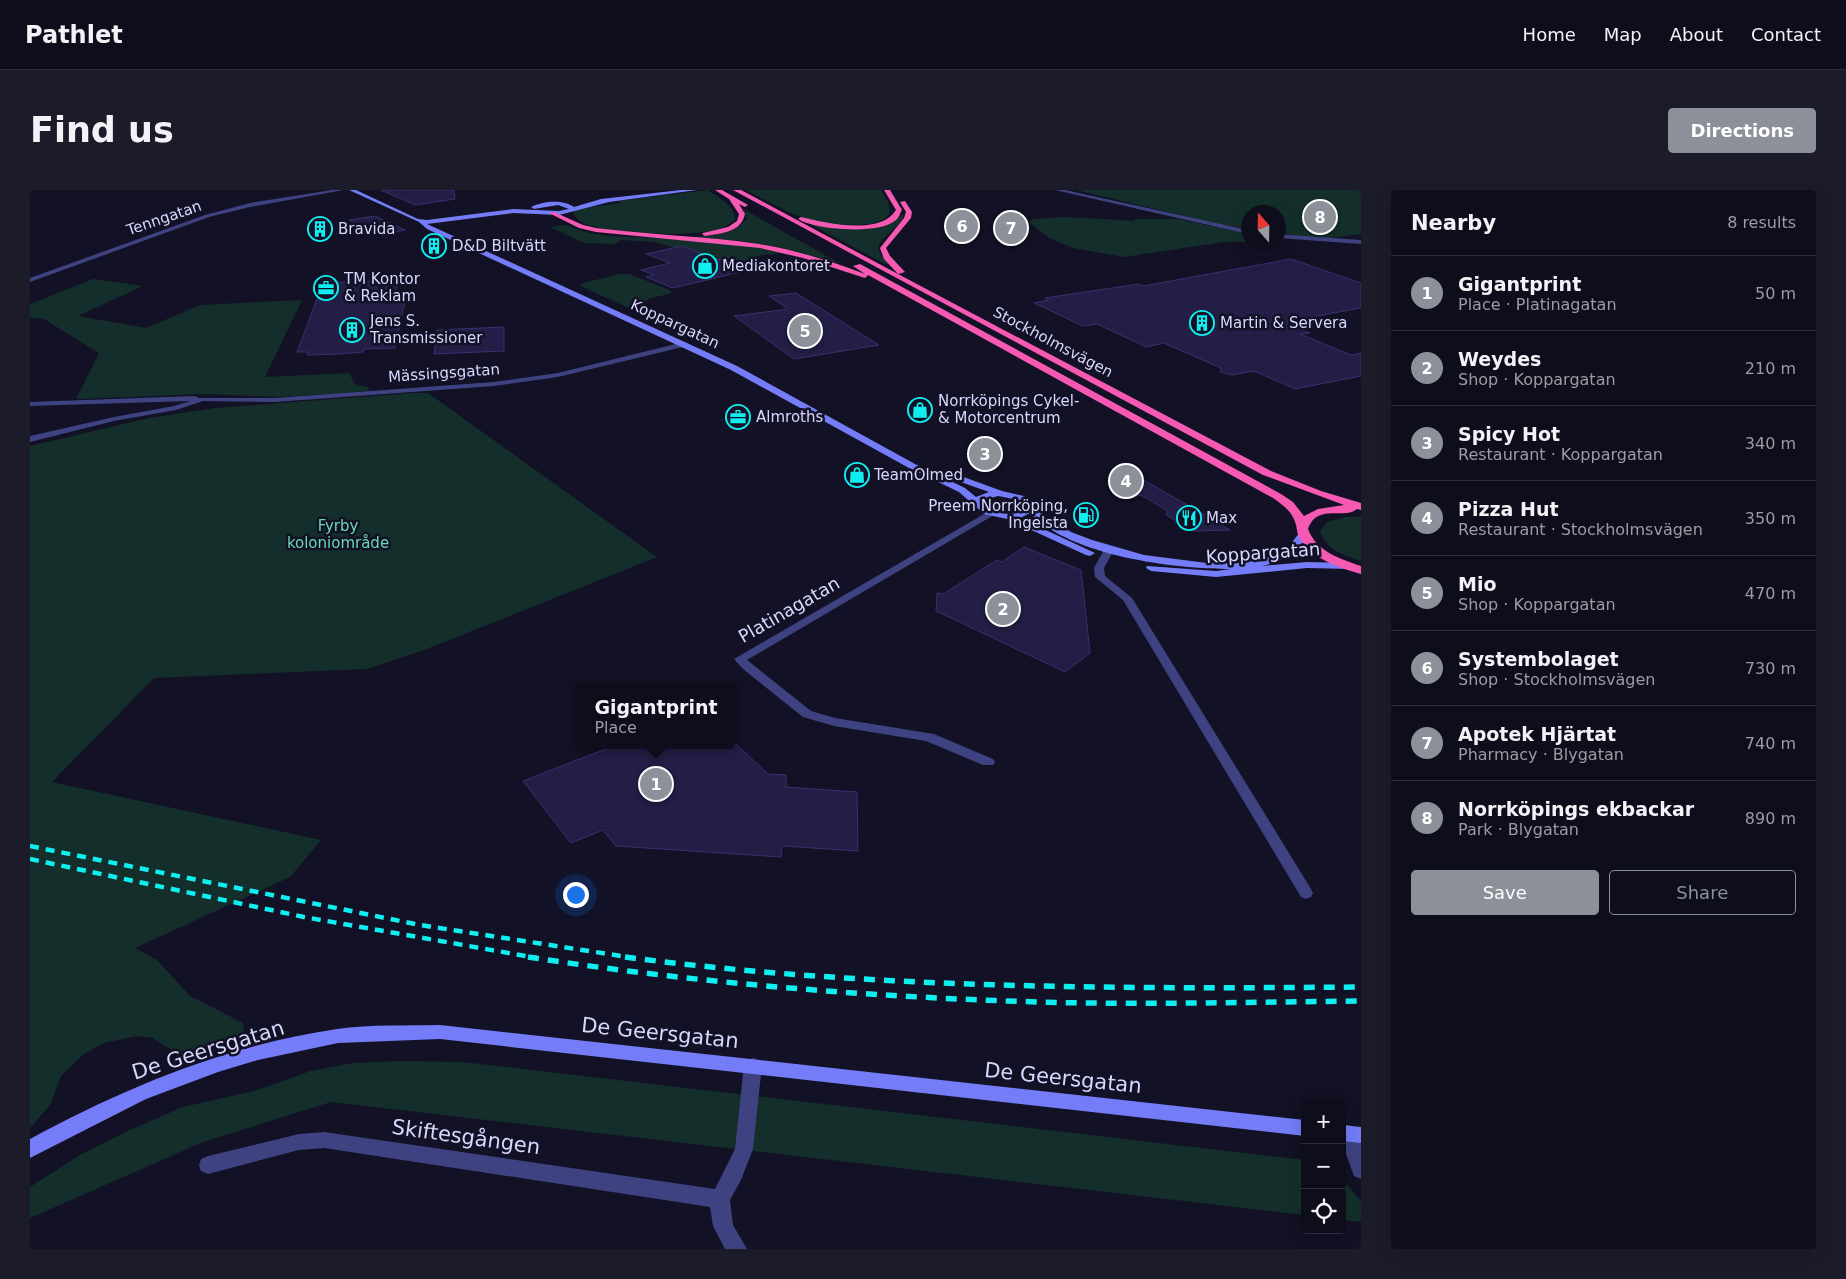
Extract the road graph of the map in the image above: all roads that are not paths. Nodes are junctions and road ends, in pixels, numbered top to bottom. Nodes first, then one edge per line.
1 (341, 190) edge
2 (352, 190) edge
3 (694, 190) edge
4 (718, 190) edge
5 (736, 190) edge
6 (887, 190) edge
7 (895, 190) edge
8 (1058, 190) edge
9 (732, 198) junction
10 (610, 200) junction
11 (564, 204) junction
12 (748, 206) dead end
13 (538, 209) junction
14 (570, 210) junction
15 (776, 211) junction
16 (552, 213) junction
17 (439, 217) junction
18 (422, 222) junction
19 (571, 222) junction
20 (437, 230) junction
21 (1241, 230) edge
22 (670, 236) junction
23 (1286, 237) edge
24 (1361, 242) edge
25 (845, 259) dead end
26 (30, 280) edge
27 (915, 285) junction
28 (914, 298) junction
29 (684, 344) junction
30 (202, 398) junction
31 (30, 404) edge
32 (30, 439) edge
33 (896, 456) junction
34 (1002, 494) junction
35 (979, 504) junction
36 (1029, 507) junction
37 (1361, 508) edge
38 (991, 513) junction
39 (1008, 516) junction
40 (1303, 529) junction
41 (1106, 554) junction
42 (1356, 568) edge
43 (988, 762) dead end
44 (1306, 893) dead end
45 (753, 1066) junction
46 (1301, 1128) edge
47 (1350, 1133) edge
48 (30, 1149) edge
49 (208, 1165) dead end
50 (1361, 1170) edge
51 (720, 1199) junction
52 (737, 1249) edge

1 - 26 street, Tenngatan
2 - 18 street, Koppargatan
3 - 10 street
4 - 9 highway
5 - 15 highway, Stockholmsvägen
6 - 15 highway
7 - 27 highway
8 - 21 street
9 - 12 highway
9 - 22 highway
10 - 11 street
10 - 14 street
11 - 13 street
11 - 14 street
13 - 16 street
13 - 17 street
14 - 16 street
14 - 19 highway
15 - 27 highway, Stockholmsvägen
16 - 19 highway
17 - 18 street
17 - 20 street
18 - 20 street, Koppargatan
19 - 22 highway
20 - 29 street, Koppargatan
22 - 28 highway
23 - 24 street
25 - 28 highway, Stockholmsvägen
27 - 37 highway, Stockholmsvägen
28 - 40 highway, Stockholmsvägen
29 - 30 street, Mässingsgatan
29 - 33 street, Koppargatan
30 - 31 street, Mässingsgatan
30 - 32 street, Mässingsgatan
33 - 34 street, Koppargatan
33 - 35 street, Koppargatan
34 - 35 street
34 - 36 street, Koppargatan
35 - 38 street, Koppargatan
36 - 39 street
36 - 41 street, Koppargatan
37 - 40 highway
38 - 39 street, Koppargatan
38 - 43 street, Platinagatan
39 - 41 street, Koppargatan
40 - 41 street, Koppargatan
40 - 42 highway, Stockholmsvägen
41 - 42 street, Koppargatan
41 - 44 street
45 - 46 street, De Geersgatan
45 - 48 street, De Geersgatan
45 - 51 street
47 - 50 street
49 - 51 street, Skiftesgången
51 - 52 street

